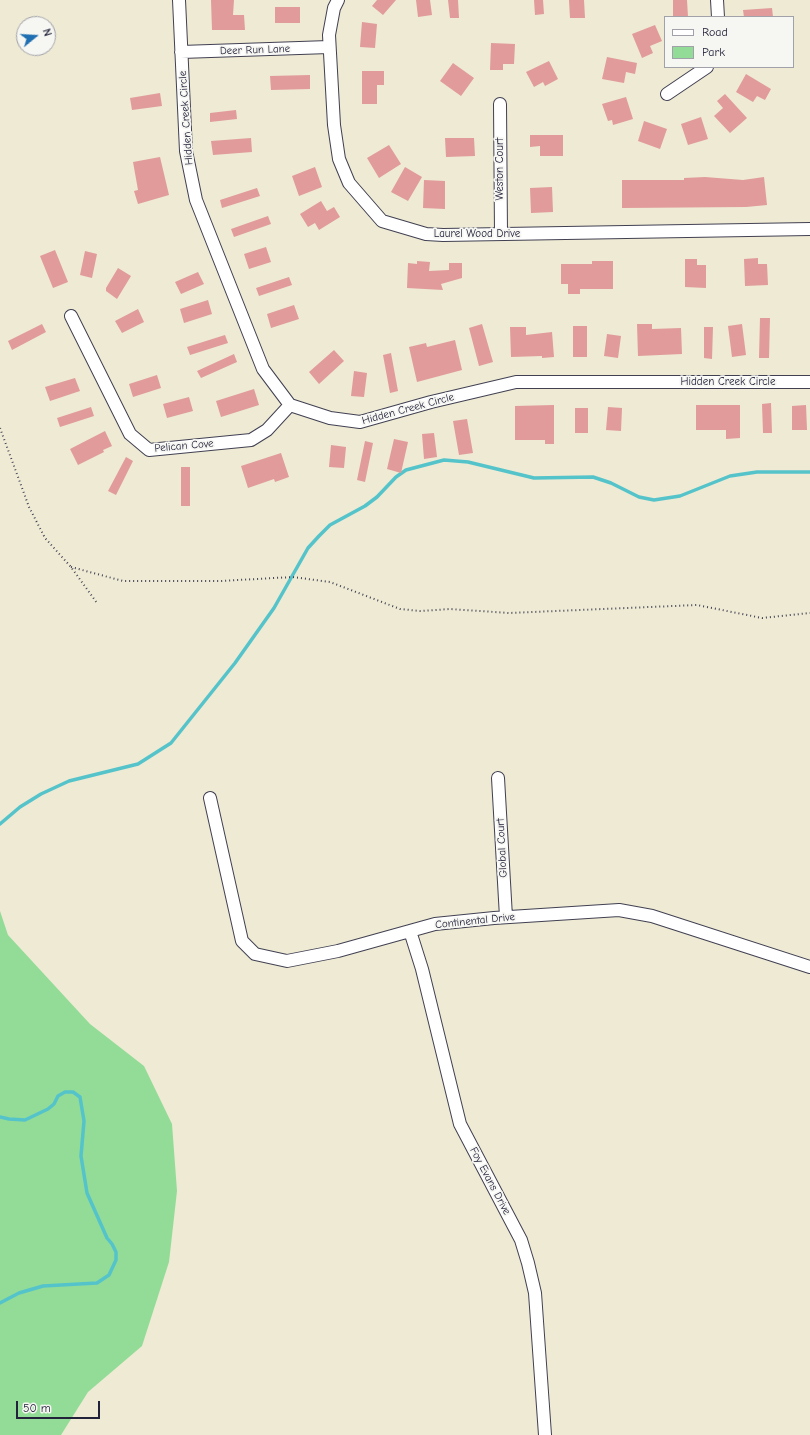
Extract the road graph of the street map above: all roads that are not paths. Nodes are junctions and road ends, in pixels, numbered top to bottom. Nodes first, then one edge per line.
1 (179, 0) edge
2 (338, 0) edge
3 (717, 0) edge
4 (718, 16) edge
5 (329, 47) junction
6 (181, 52) junction
7 (706, 68) edge
8 (667, 94) dead end
9 (500, 104) dead end
10 (810, 229) edge
11 (501, 234) junction
12 (71, 316) dead end
13 (810, 382) edge
14 (290, 405) junction
15 (498, 778) dead end
16 (210, 798) dead end
17 (506, 917) junction
18 (410, 931) junction
19 (810, 967) edge
20 (545, 1435) edge

1 - 6 street, Hidden Creek Circle
2 - 5 street, Laurel Wood Drive
3 - 4 street
5 - 6 street, Deer Run Lane
5 - 11 street, Laurel Wood Drive
6 - 14 street, Hidden Creek Circle
7 - 8 street
9 - 11 street, Weston Court
10 - 11 street, Laurel Wood Drive
12 - 14 street, Pelican Cove
13 - 14 street, Hidden Creek Circle
15 - 17 street, Global Court
16 - 18 street, Continental Drive
17 - 18 street, Continental Drive
17 - 19 street, Continental Drive
18 - 20 street, Foy Evans Drive

